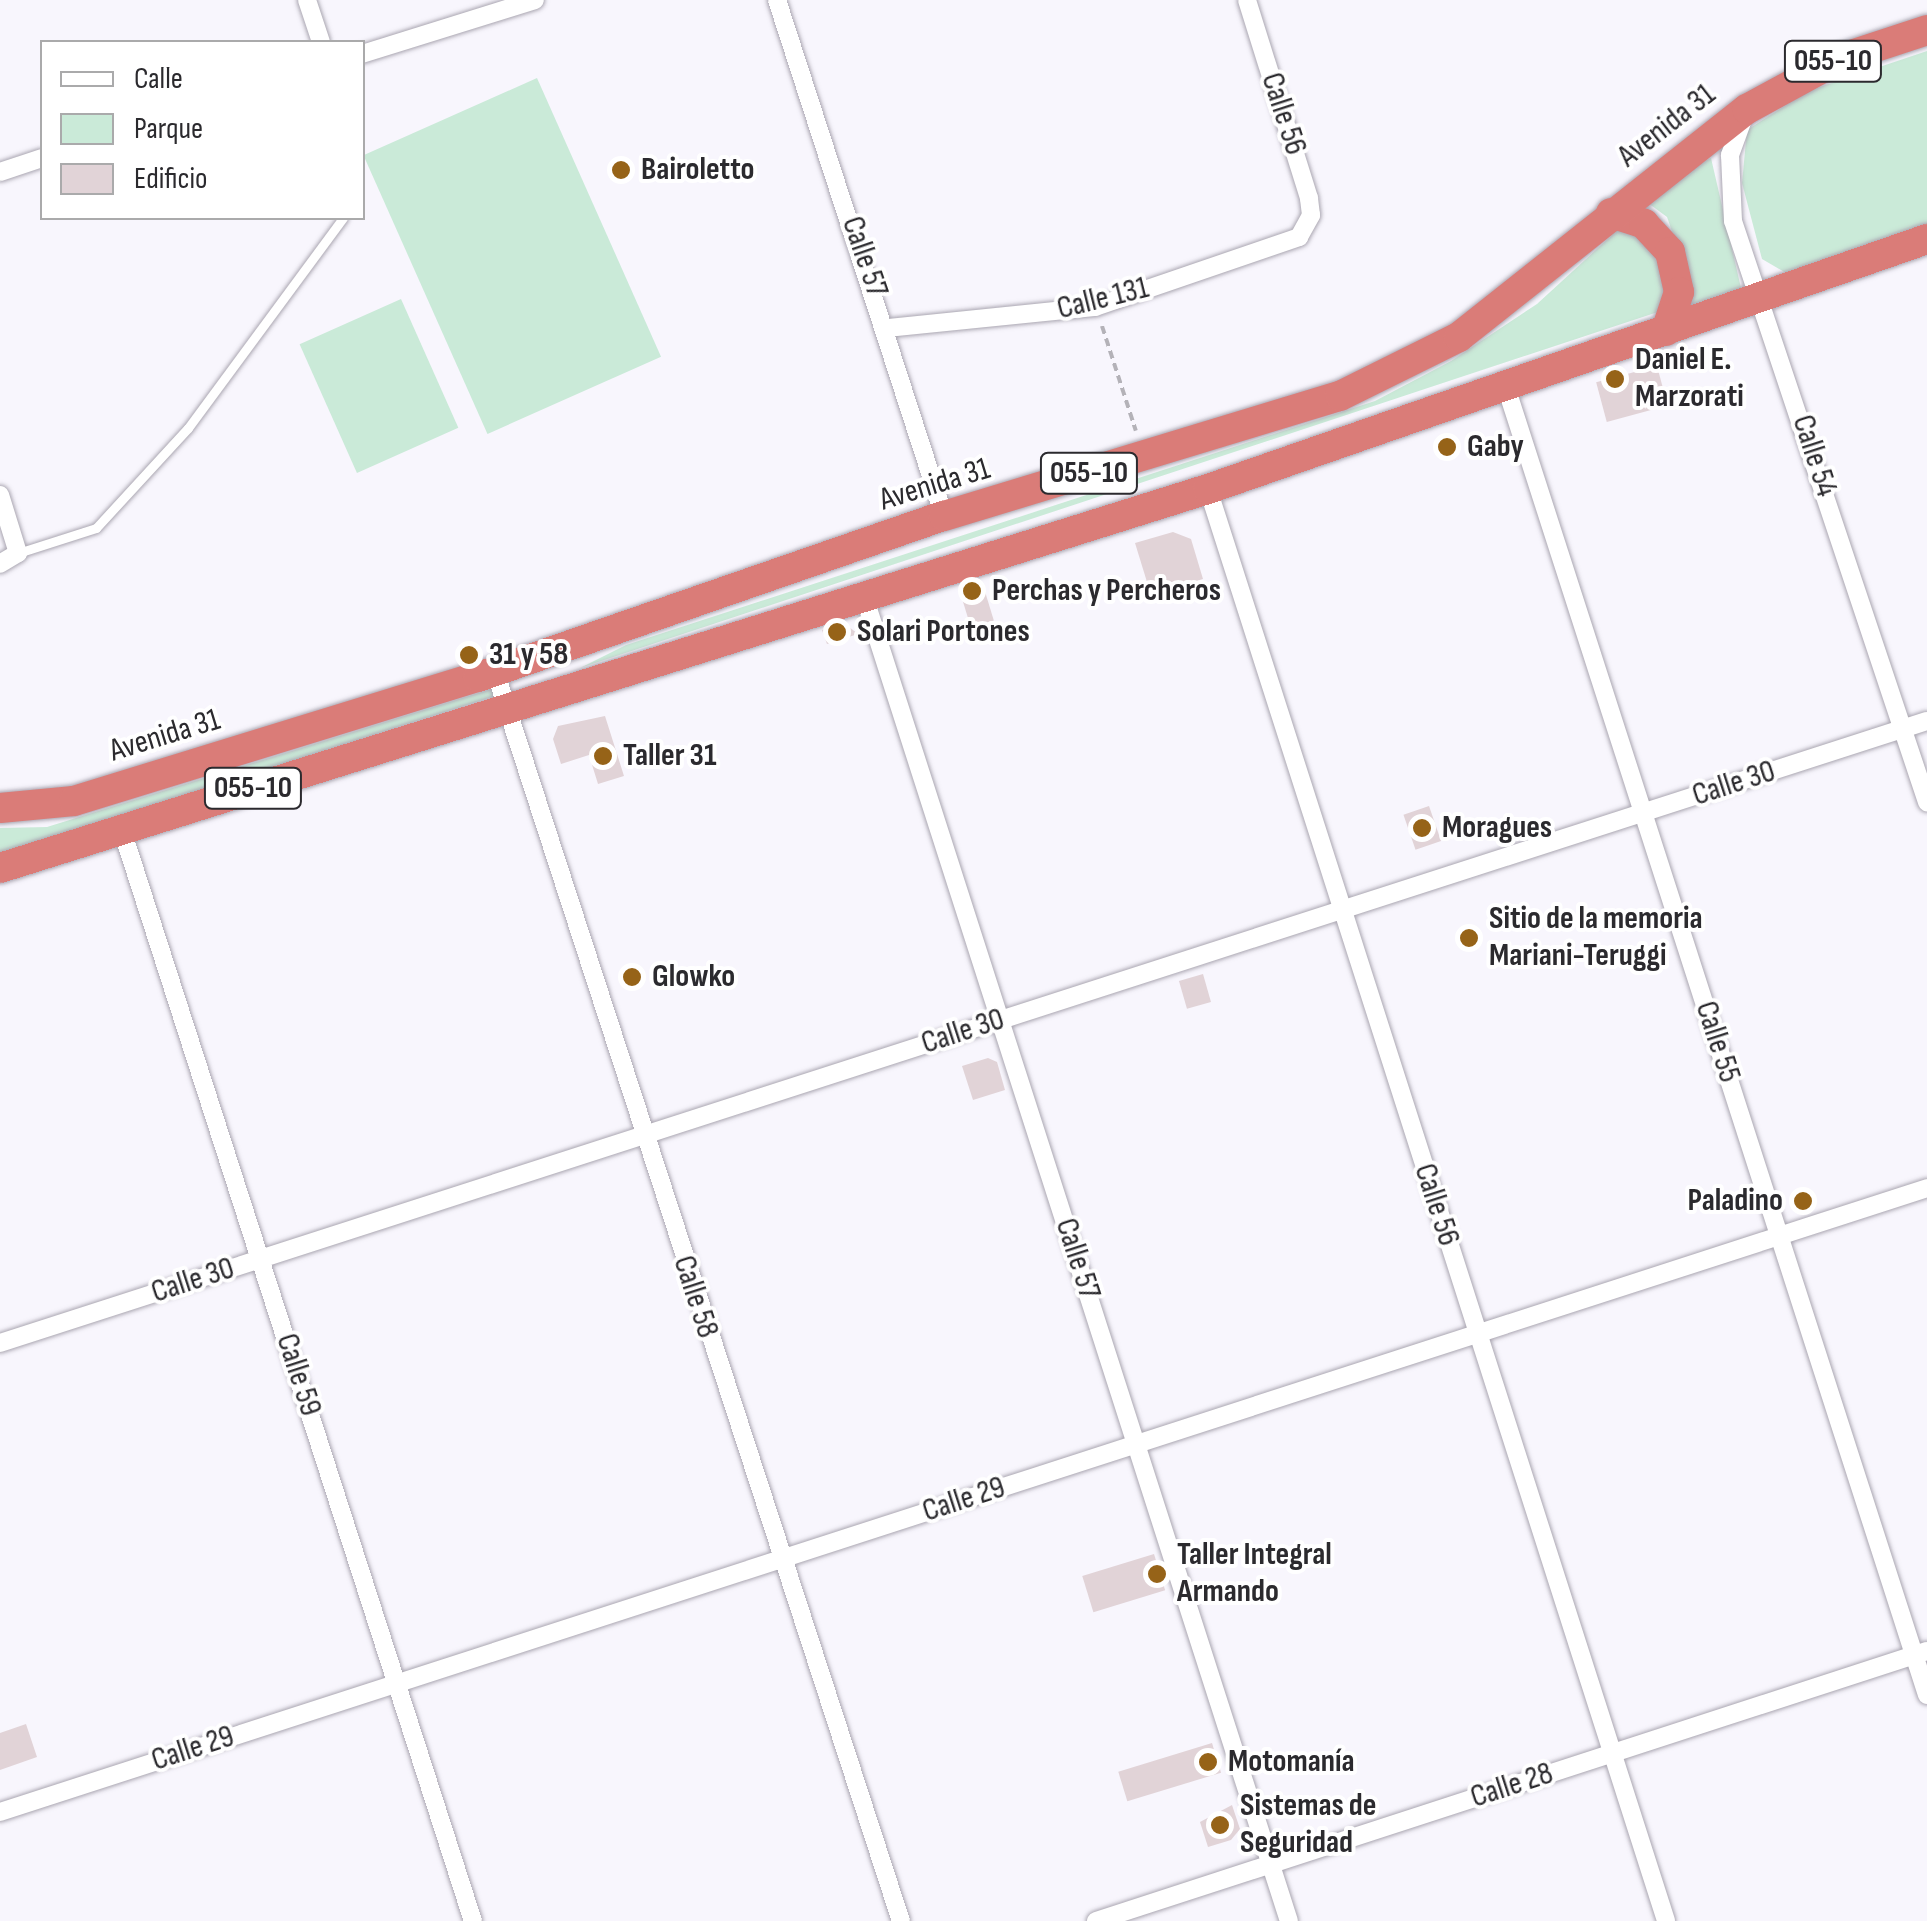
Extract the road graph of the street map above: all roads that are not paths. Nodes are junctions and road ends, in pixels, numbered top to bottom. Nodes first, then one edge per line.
1 (307, 0) edge
2 (536, 0) edge
3 (777, 0) edge
4 (1246, 0) edge
5 (1927, 30) edge
6 (320, 40) edge
7 (365, 53) edge
8 (1746, 109) junction
9 (40, 159) edge
10 (0, 172) edge
11 (1612, 213) junction
12 (342, 220) edge
13 (1306, 228) joint
14 (1927, 239) edge
15 (1760, 294) junction
16 (888, 328) junction
17 (1666, 331) junction
18 (1508, 390) junction
19 (1208, 489) junction
20 (0, 494) edge
21 (944, 516) junction
22 (18, 553) junction
23 (0, 564) edge
24 (864, 596) junction
25 (496, 671) junction
26 (506, 708) junction
27 (1927, 722) edge
28 (1904, 729) junction
29 (1927, 802) edge
30 (0, 808) edge
31 (1644, 813) junction
32 (122, 830) junction
33 (0, 868) edge
34 (1342, 910) junction
35 (1000, 1020) junction
36 (641, 1134) junction
37 (1927, 1188) edge
38 (1780, 1236) junction
39 (260, 1260) junction
40 (1478, 1334) junction
41 (0, 1344) edge
42 (1136, 1444) junction
43 (781, 1559) junction
44 (1921, 1654) edge
45 (396, 1684) junction
46 (1927, 1695) edge
47 (1612, 1754) junction
48 (0, 1812) edge
49 (1271, 1864) junction
50 (473, 1921) edge
51 (902, 1921) edge
52 (1096, 1921) edge
53 (1290, 1921) edge
54 (1666, 1921) edge

1 - 6 street
2 - 7 street
3 - 16 street, Calle 57
4 - 13 street, Calle 56
5 - 8 highway, Avenida 31 / 055-10
8 - 11 highway, Avenida 31 / 055-10
8 - 15 street, Calle 54
9 - 10 street
11 - 17 highway
11 - 21 highway, Avenida 31 / 055-10
12 - 22 lane
13 - 16 street, Calle 131
14 - 15 highway, 055-10
15 - 17 highway, 055-10
15 - 28 street, Calle 54
16 - 21 street, Calle 57
17 - 18 highway, 055-10
18 - 19 highway, 055-10
18 - 31 street, Calle 55
19 - 24 highway, 055-10
19 - 34 street, Calle 56
20 - 22 street
21 - 25 highway, Avenida 31 / 055-10
22 - 23 street
24 - 26 highway, 055-10
24 - 35 street, Calle 57
25 - 26 street, Calle 58
25 - 30 highway, Avenida 31 / 055-10
26 - 32 highway, 055-10
26 - 36 street, Calle 58
27 - 28 street, Calle 30
28 - 29 street, Calle 54
28 - 31 street, Calle 30
31 - 34 street, Calle 30
31 - 38 street, Calle 55
32 - 33 highway, 055-10
32 - 39 street, Calle 59
34 - 35 street, Calle 30
34 - 40 street, Calle 56
35 - 36 street, Calle 30
35 - 42 street, Calle 57
36 - 39 street, Calle 30
36 - 43 street, Calle 58
37 - 38 street, Calle 29
38 - 40 street, Calle 29
38 - 44 street, Calle 55
39 - 41 street, Calle 30
39 - 45 street, Calle 59
40 - 42 street, Calle 29
40 - 47 street, Calle 56
42 - 43 street, Calle 29
42 - 49 street, Calle 57
43 - 45 street, Calle 29
43 - 51 street, Calle 58
44 - 46 street, Calle 55
44 - 47 street, Calle 28
45 - 48 street, Calle 29
45 - 50 street, Calle 59
47 - 49 street, Calle 28
47 - 54 street, Calle 56
49 - 52 street, Calle 28
49 - 53 street, Calle 57

